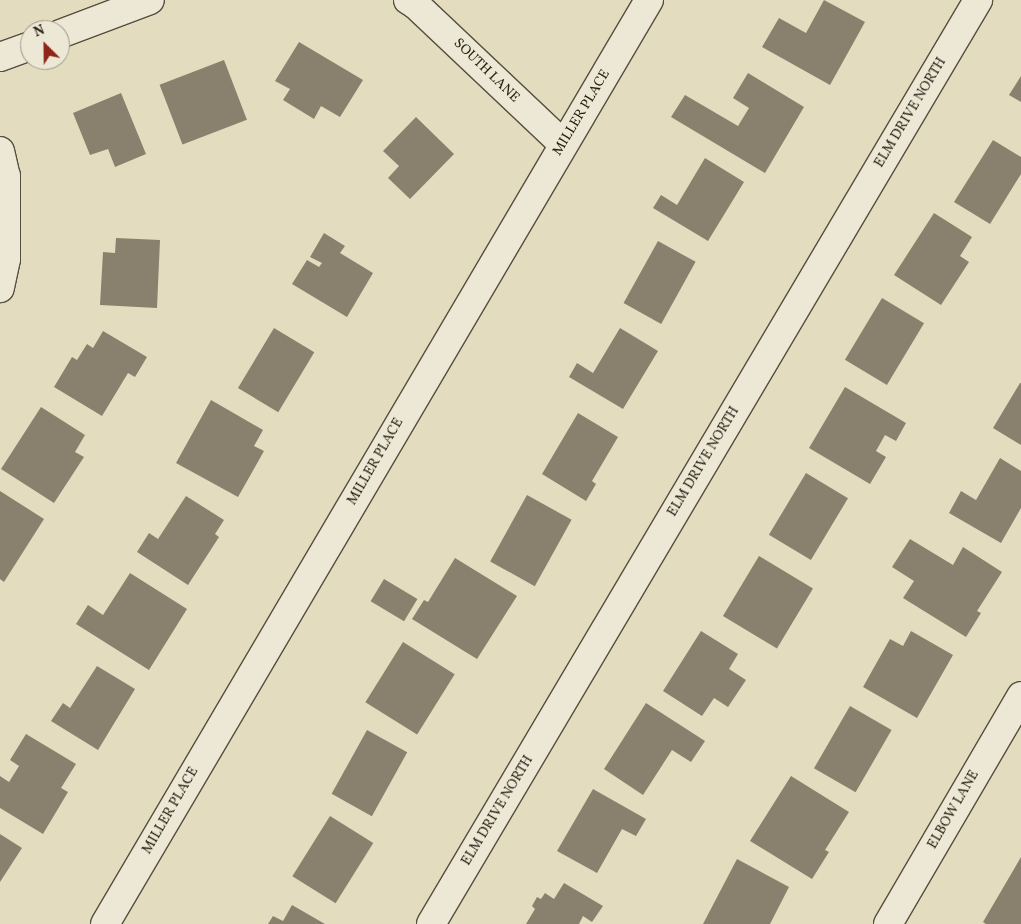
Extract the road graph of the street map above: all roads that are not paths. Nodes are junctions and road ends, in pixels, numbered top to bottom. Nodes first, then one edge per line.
1 (150, 0) edge
2 (408, 0) edge
3 (649, 0) edge
4 (978, 0) edge
5 (70, 30) edge
6 (20, 50) edge
7 (0, 57) edge
8 (563, 144) junction
9 (0, 151) edge
10 (0, 288) edge
11 (1021, 696) edge
12 (105, 924) edge
13 (431, 924) edge
14 (888, 924) edge

1 - 5 street
2 - 8 street, SOUTH LANE
3 - 8 street, MILLER PLACE
4 - 13 street, ELM DRIVE NORTH
6 - 7 street
8 - 12 street, MILLER PLACE
9 - 10 street
11 - 14 street, ELBOW LANE

